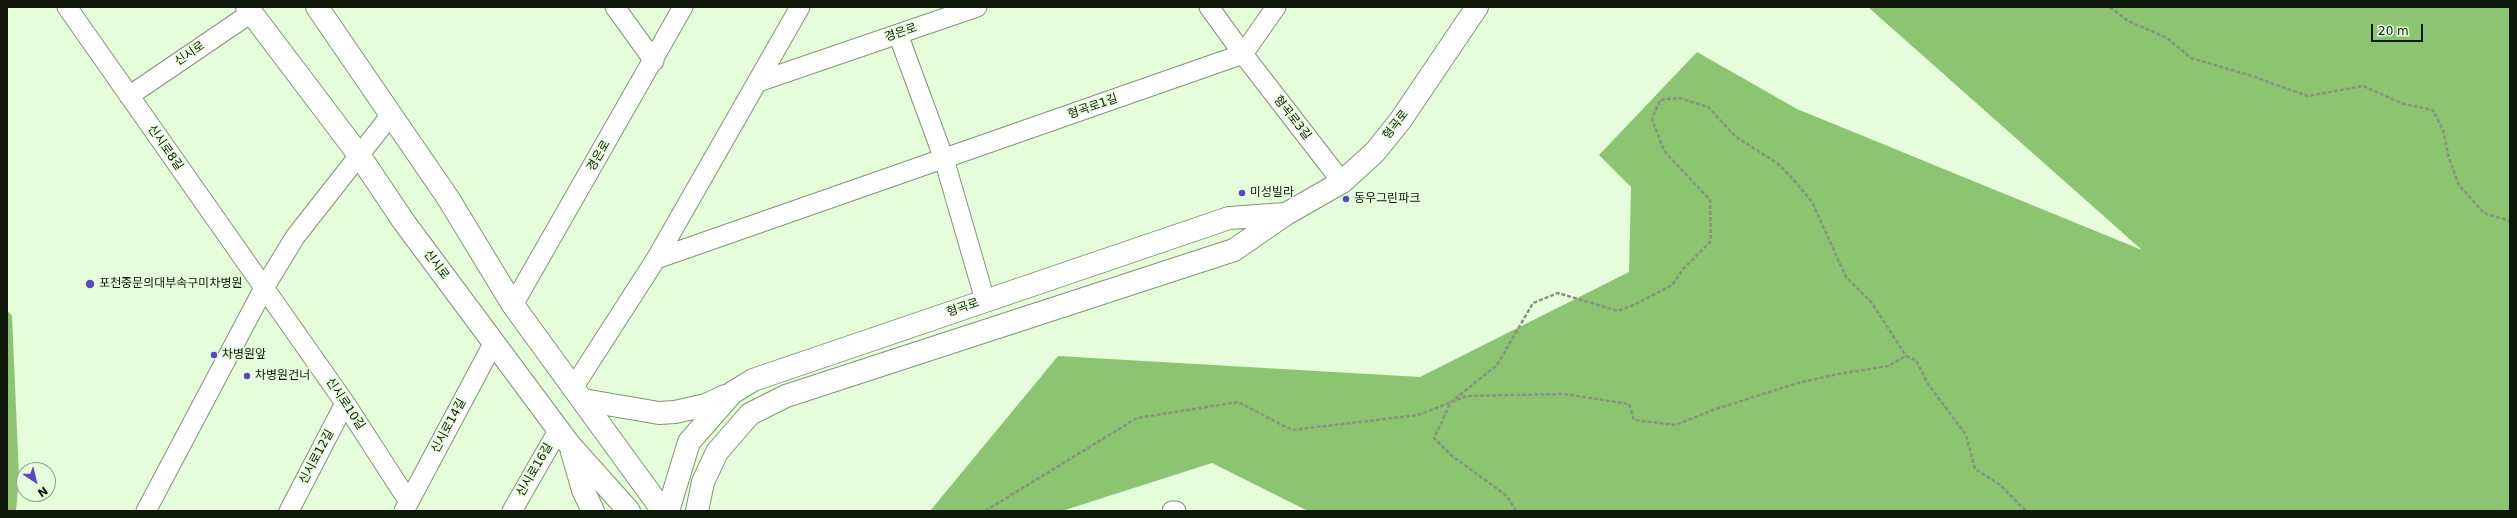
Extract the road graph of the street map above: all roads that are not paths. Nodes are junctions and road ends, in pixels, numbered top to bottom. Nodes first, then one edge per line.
1 (67, 7) edge
2 (317, 7) edge
3 (615, 7) edge
4 (683, 7) edge
5 (800, 7) edge
6 (977, 7) edge
7 (1209, 7) edge
8 (1276, 7) edge
9 (1477, 7) edge
10 (249, 10) edge
11 (898, 34) junction
12 (1243, 54) junction
13 (654, 61) junction
14 (758, 82) junction
15 (129, 96) junction
16 (390, 116) junction
17 (359, 154) junction
18 (944, 159) junction
19 (1342, 182) junction
20 (1286, 214) junction
21 (656, 259) junction
22 (264, 288) junction
23 (985, 300) junction
24 (514, 305) junction
25 (494, 342) junction
26 (732, 393) junction
27 (578, 394) junction
28 (345, 403) junction
29 (564, 436) junction
30 (407, 506) edge
31 (146, 511) edge
32 (289, 511) edge
33 (512, 511) edge
34 (593, 511) edge
35 (629, 511) edge
36 (663, 511) edge
37 (668, 511) edge
38 (697, 511) edge
39 (1172, 511) edge
40 (1176, 511) edge

1 - 15 street, 신시로8길
2 - 16 street
3 - 13 street
4 - 13 street, 경은로
5 - 14 street
6 - 11 street, 경은로
7 - 12 street, 형곡로3길
8 - 12 street
9 - 19 street, 형곡로
10 - 15 street, 신시로
10 - 17 street, 신시로
11 - 14 street, 경은로
11 - 18 street
12 - 18 street, 형곡로1길
12 - 19 street, 형곡로3길
13 - 24 street, 경은로
14 - 21 street
15 - 22 street, 신시로8길
16 - 17 street
16 - 24 street
17 - 22 street
17 - 25 street, 신시로
18 - 21 street
18 - 23 street
19 - 20 street, 형곡로
20 - 23 street, 형곡로
20 - 38 street, 형곡로
21 - 27 street
22 - 28 street, 신시로10길
22 - 31 street
23 - 26 street, 형곡로
24 - 27 street
25 - 29 street, 신시로
25 - 30 street, 신시로14길
26 - 27 street
26 - 37 street, 형곡로
27 - 36 street
28 - 30 street, 신시로10길
28 - 32 street, 신시로12길
29 - 33 street, 신시로16길
29 - 34 street
29 - 35 street, 신시로
39 - 40 street

